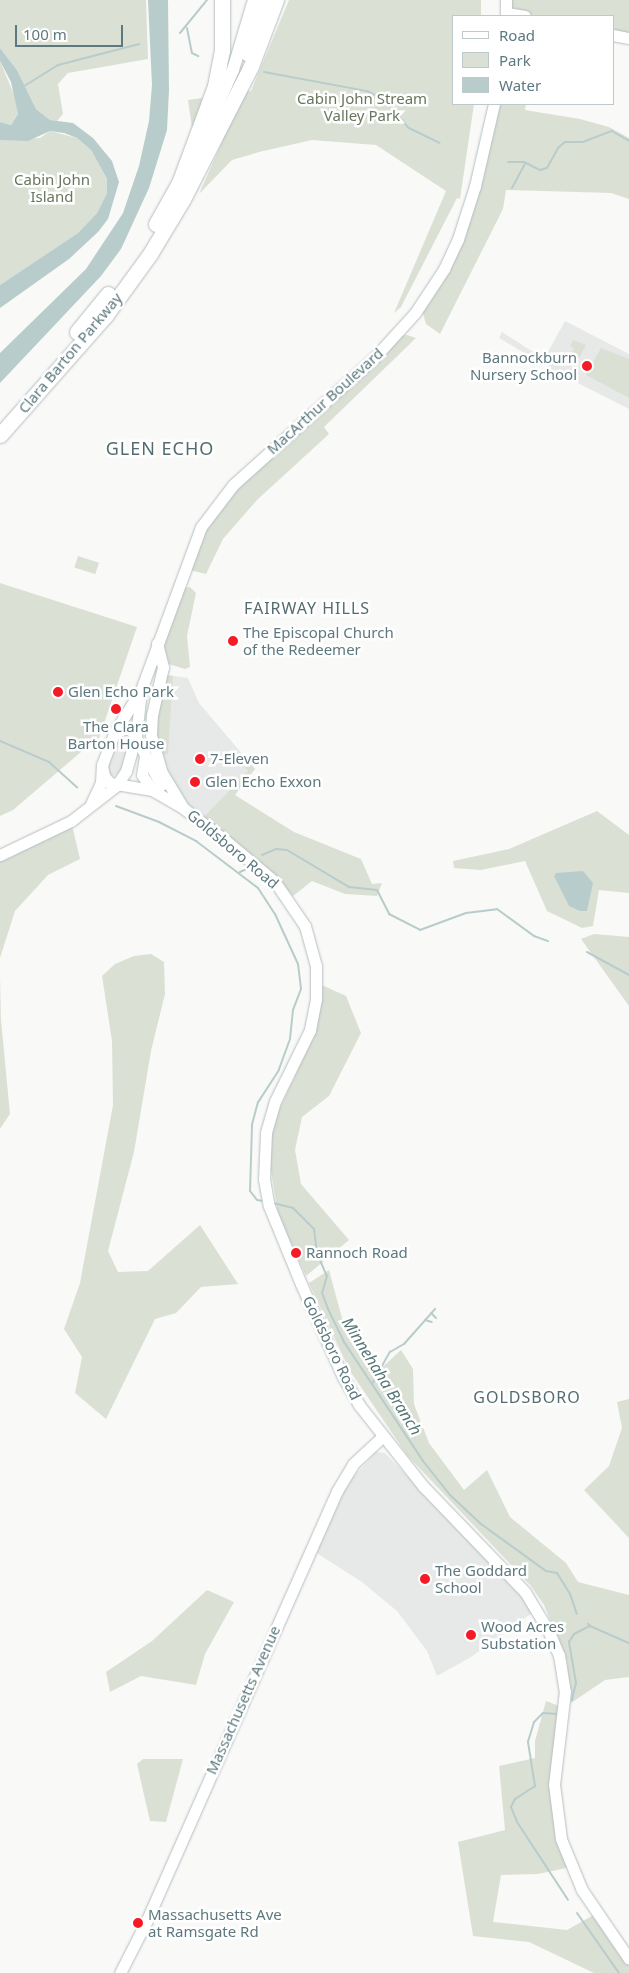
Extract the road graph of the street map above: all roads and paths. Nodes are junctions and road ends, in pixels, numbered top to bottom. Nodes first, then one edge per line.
1 (222, 0) edge
2 (254, 0) edge
3 (263, 0) edge
4 (276, 0) edge
5 (506, 0) edge
6 (506, 14) edge
7 (614, 35) edge
8 (629, 38) edge
9 (230, 102) junction
10 (494, 105) edge
11 (179, 183) junction
12 (0, 420) edge
13 (0, 435) edge
14 (157, 643) junction
15 (141, 690) junction
16 (114, 732) junction
17 (151, 735) junction
18 (136, 737) junction
19 (144, 758) junction
20 (102, 765) junction
21 (116, 786) junction
22 (152, 790) junction
23 (183, 808) junction
24 (88, 810) junction
25 (0, 855) edge
26 (382, 1437) junction
27 (629, 1959) edge
28 (120, 1973) edge

1 - 11 highway
2 - 11 main road, Clara Barton Parkway
3 - 9 main road, Clara Barton Parkway
4 - 9 highway
5 - 6 main road
7 - 8 main road
9 - 13 highway, Clara Barton Parkway
10 - 14 main road, MacArthur Boulevard
11 - 12 highway, Clara Barton Parkway
14 - 15 main road, MacArthur Boulevard
14 - 17 main road
15 - 16 main road, MacArthur Boulevard
15 - 18 main road, MacArthur Boulevard
16 - 18 main road
16 - 20 main road, MacArthur Boulevard
17 - 19 main road
17 - 23 main road
18 - 19 main road, Goldsboro Road
18 - 21 main road, MacArthur Boulevard
19 - 22 main road
19 - 23 main road, Goldsboro Road
20 - 21 main road
20 - 24 main road, MacArthur Boulevard
21 - 22 main road, Goldsboro Road
21 - 24 main road, MacArthur Boulevard
22 - 23 main road, Goldsboro Road
23 - 26 main road, Goldsboro Road
24 - 25 main road, MacArthur Boulevard
26 - 27 main road, Goldsboro Road
26 - 28 main road, Massachusetts Avenue

